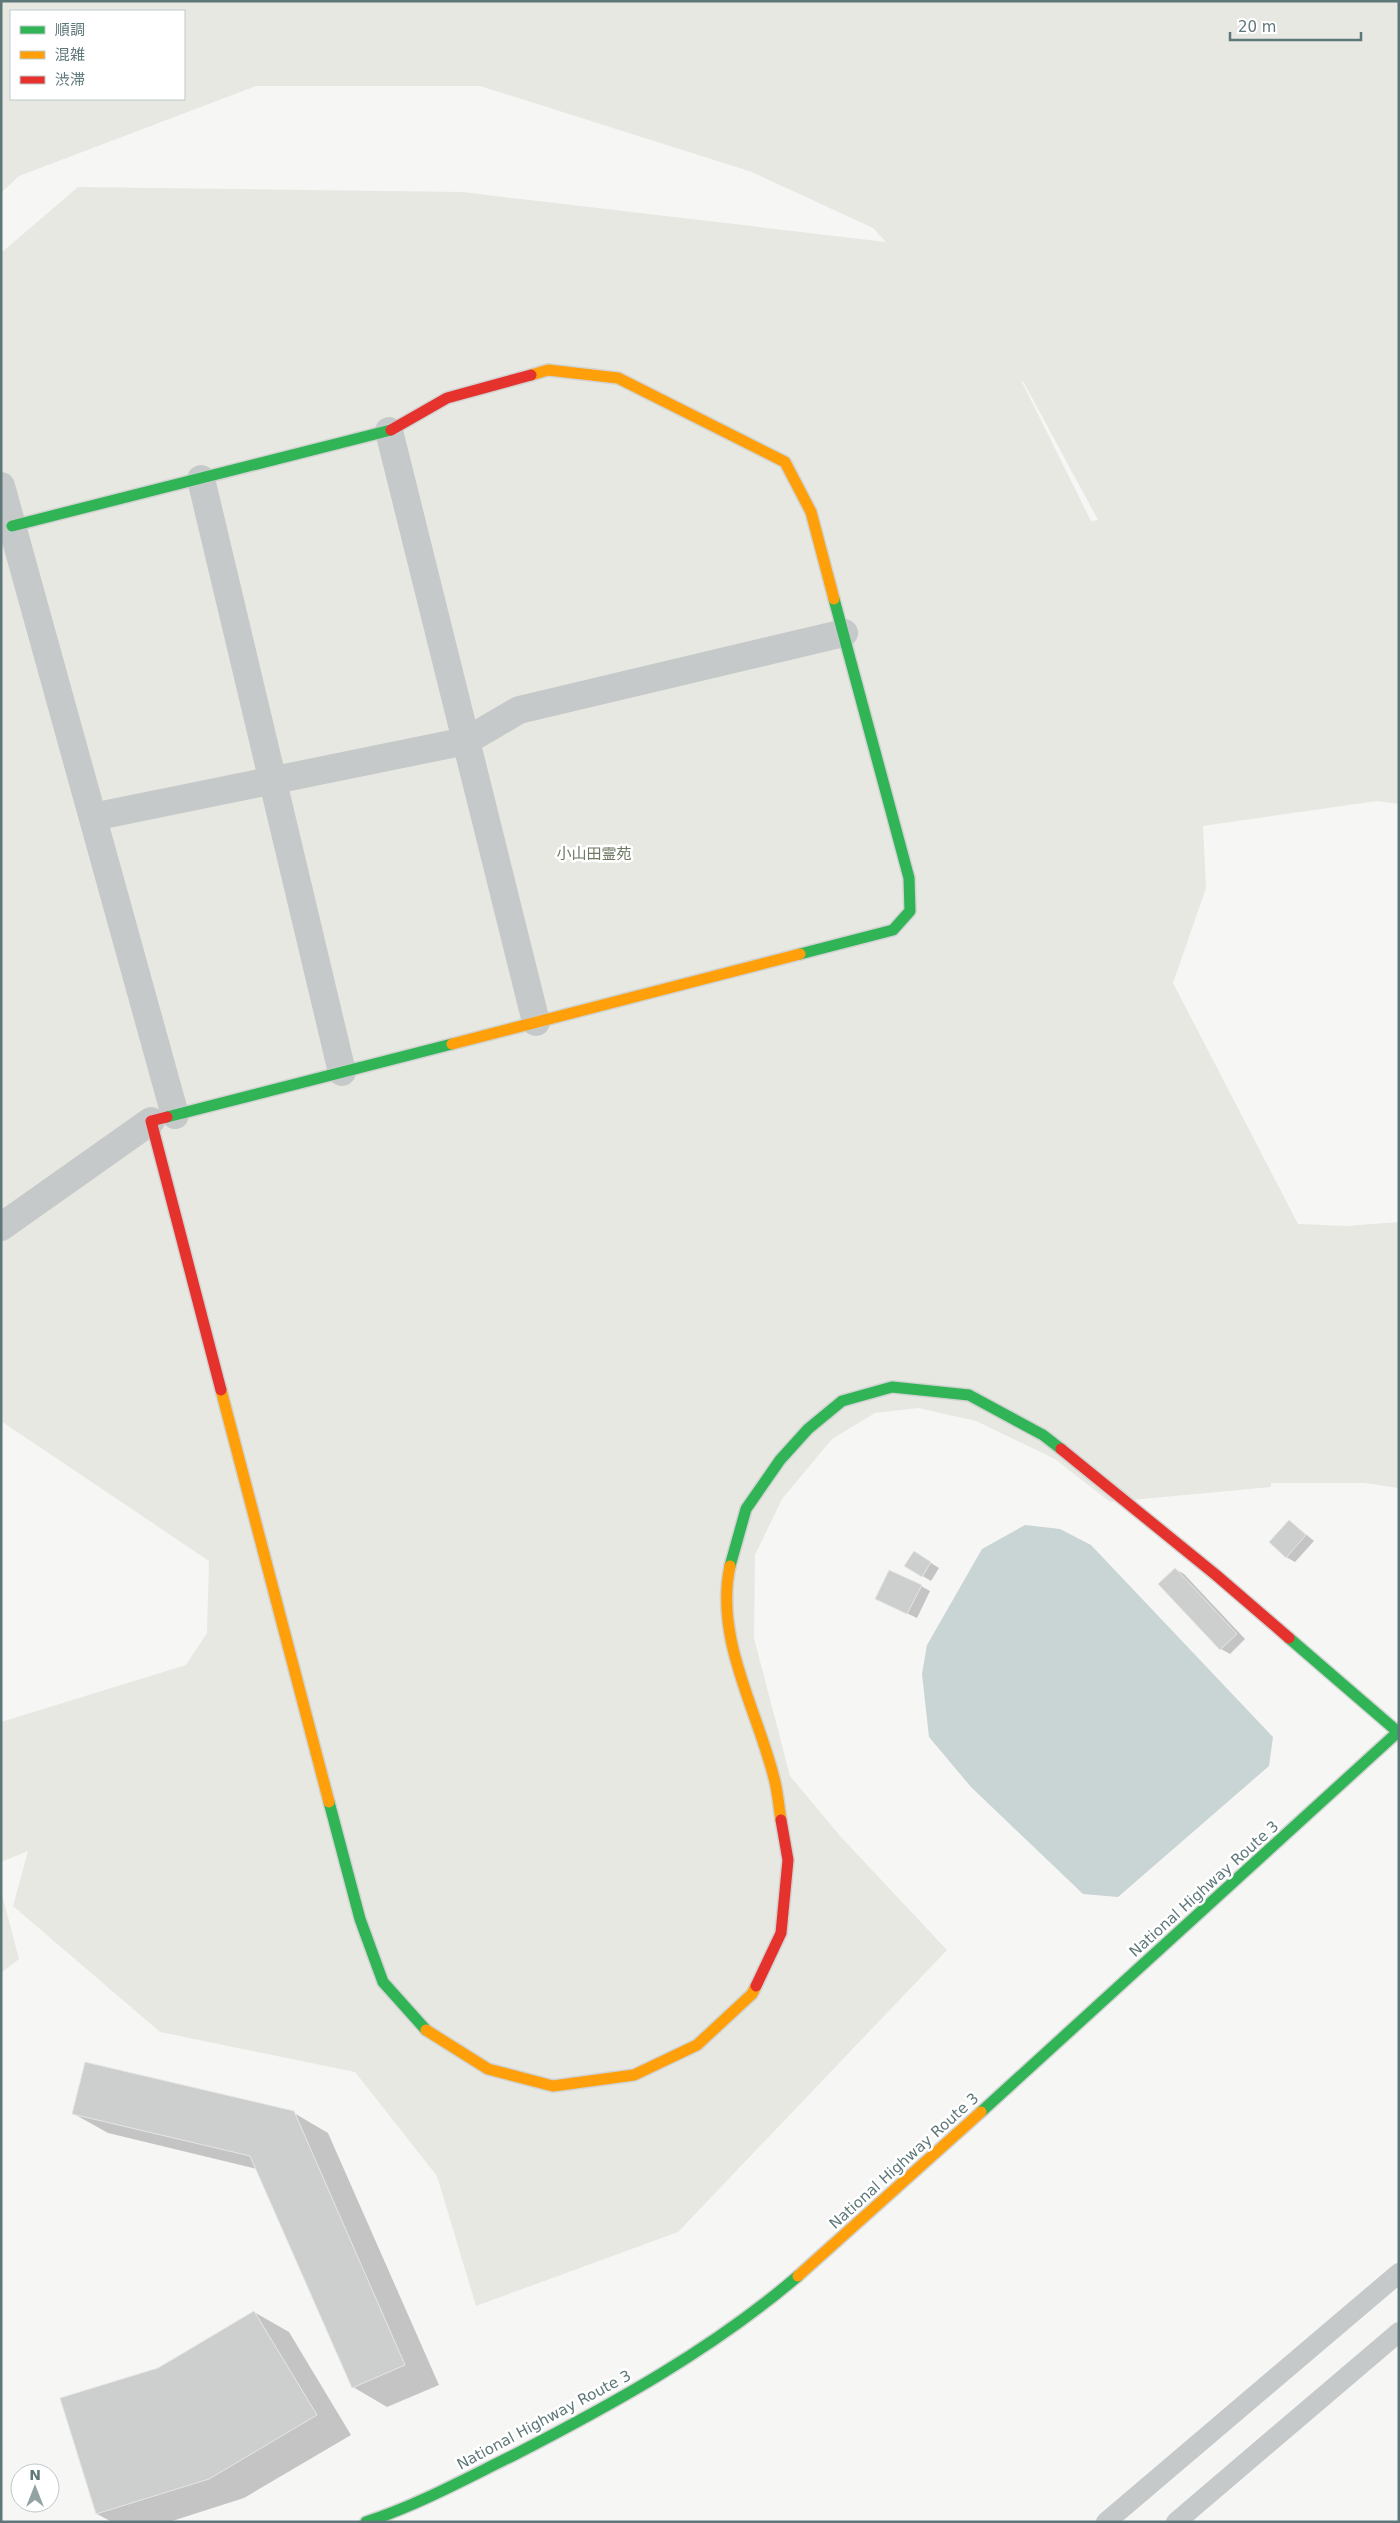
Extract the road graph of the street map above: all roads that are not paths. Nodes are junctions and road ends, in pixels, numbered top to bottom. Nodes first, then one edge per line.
1 (389, 431) junction
2 (201, 479) junction
3 (1, 486) edge
4 (12, 526) junction
5 (844, 633) junction
6 (466, 741) junction
7 (272, 780) junction
8 (93, 818) junction
9 (536, 1022) junction
10 (342, 1072) junction
11 (163, 1118) junction
12 (1, 1227) edge
13 (1399, 1732) edge
14 (1399, 2273) edge
15 (1399, 2332) edge
16 (366, 2522) edge
17 (1106, 2522) edge
18 (1176, 2522) edge

1 - 2 main road
1 - 5 main road
1 - 6 street
2 - 4 main road
2 - 7 street
3 - 4 street
4 - 8 street
5 - 6 street
5 - 9 main road
6 - 7 street
6 - 9 street
7 - 8 street
7 - 10 street
8 - 11 street
9 - 10 main road
10 - 11 main road
11 - 12 street
11 - 13 main road
13 - 16 main road, National Highway Route 3
14 - 17 lane
15 - 18 lane

